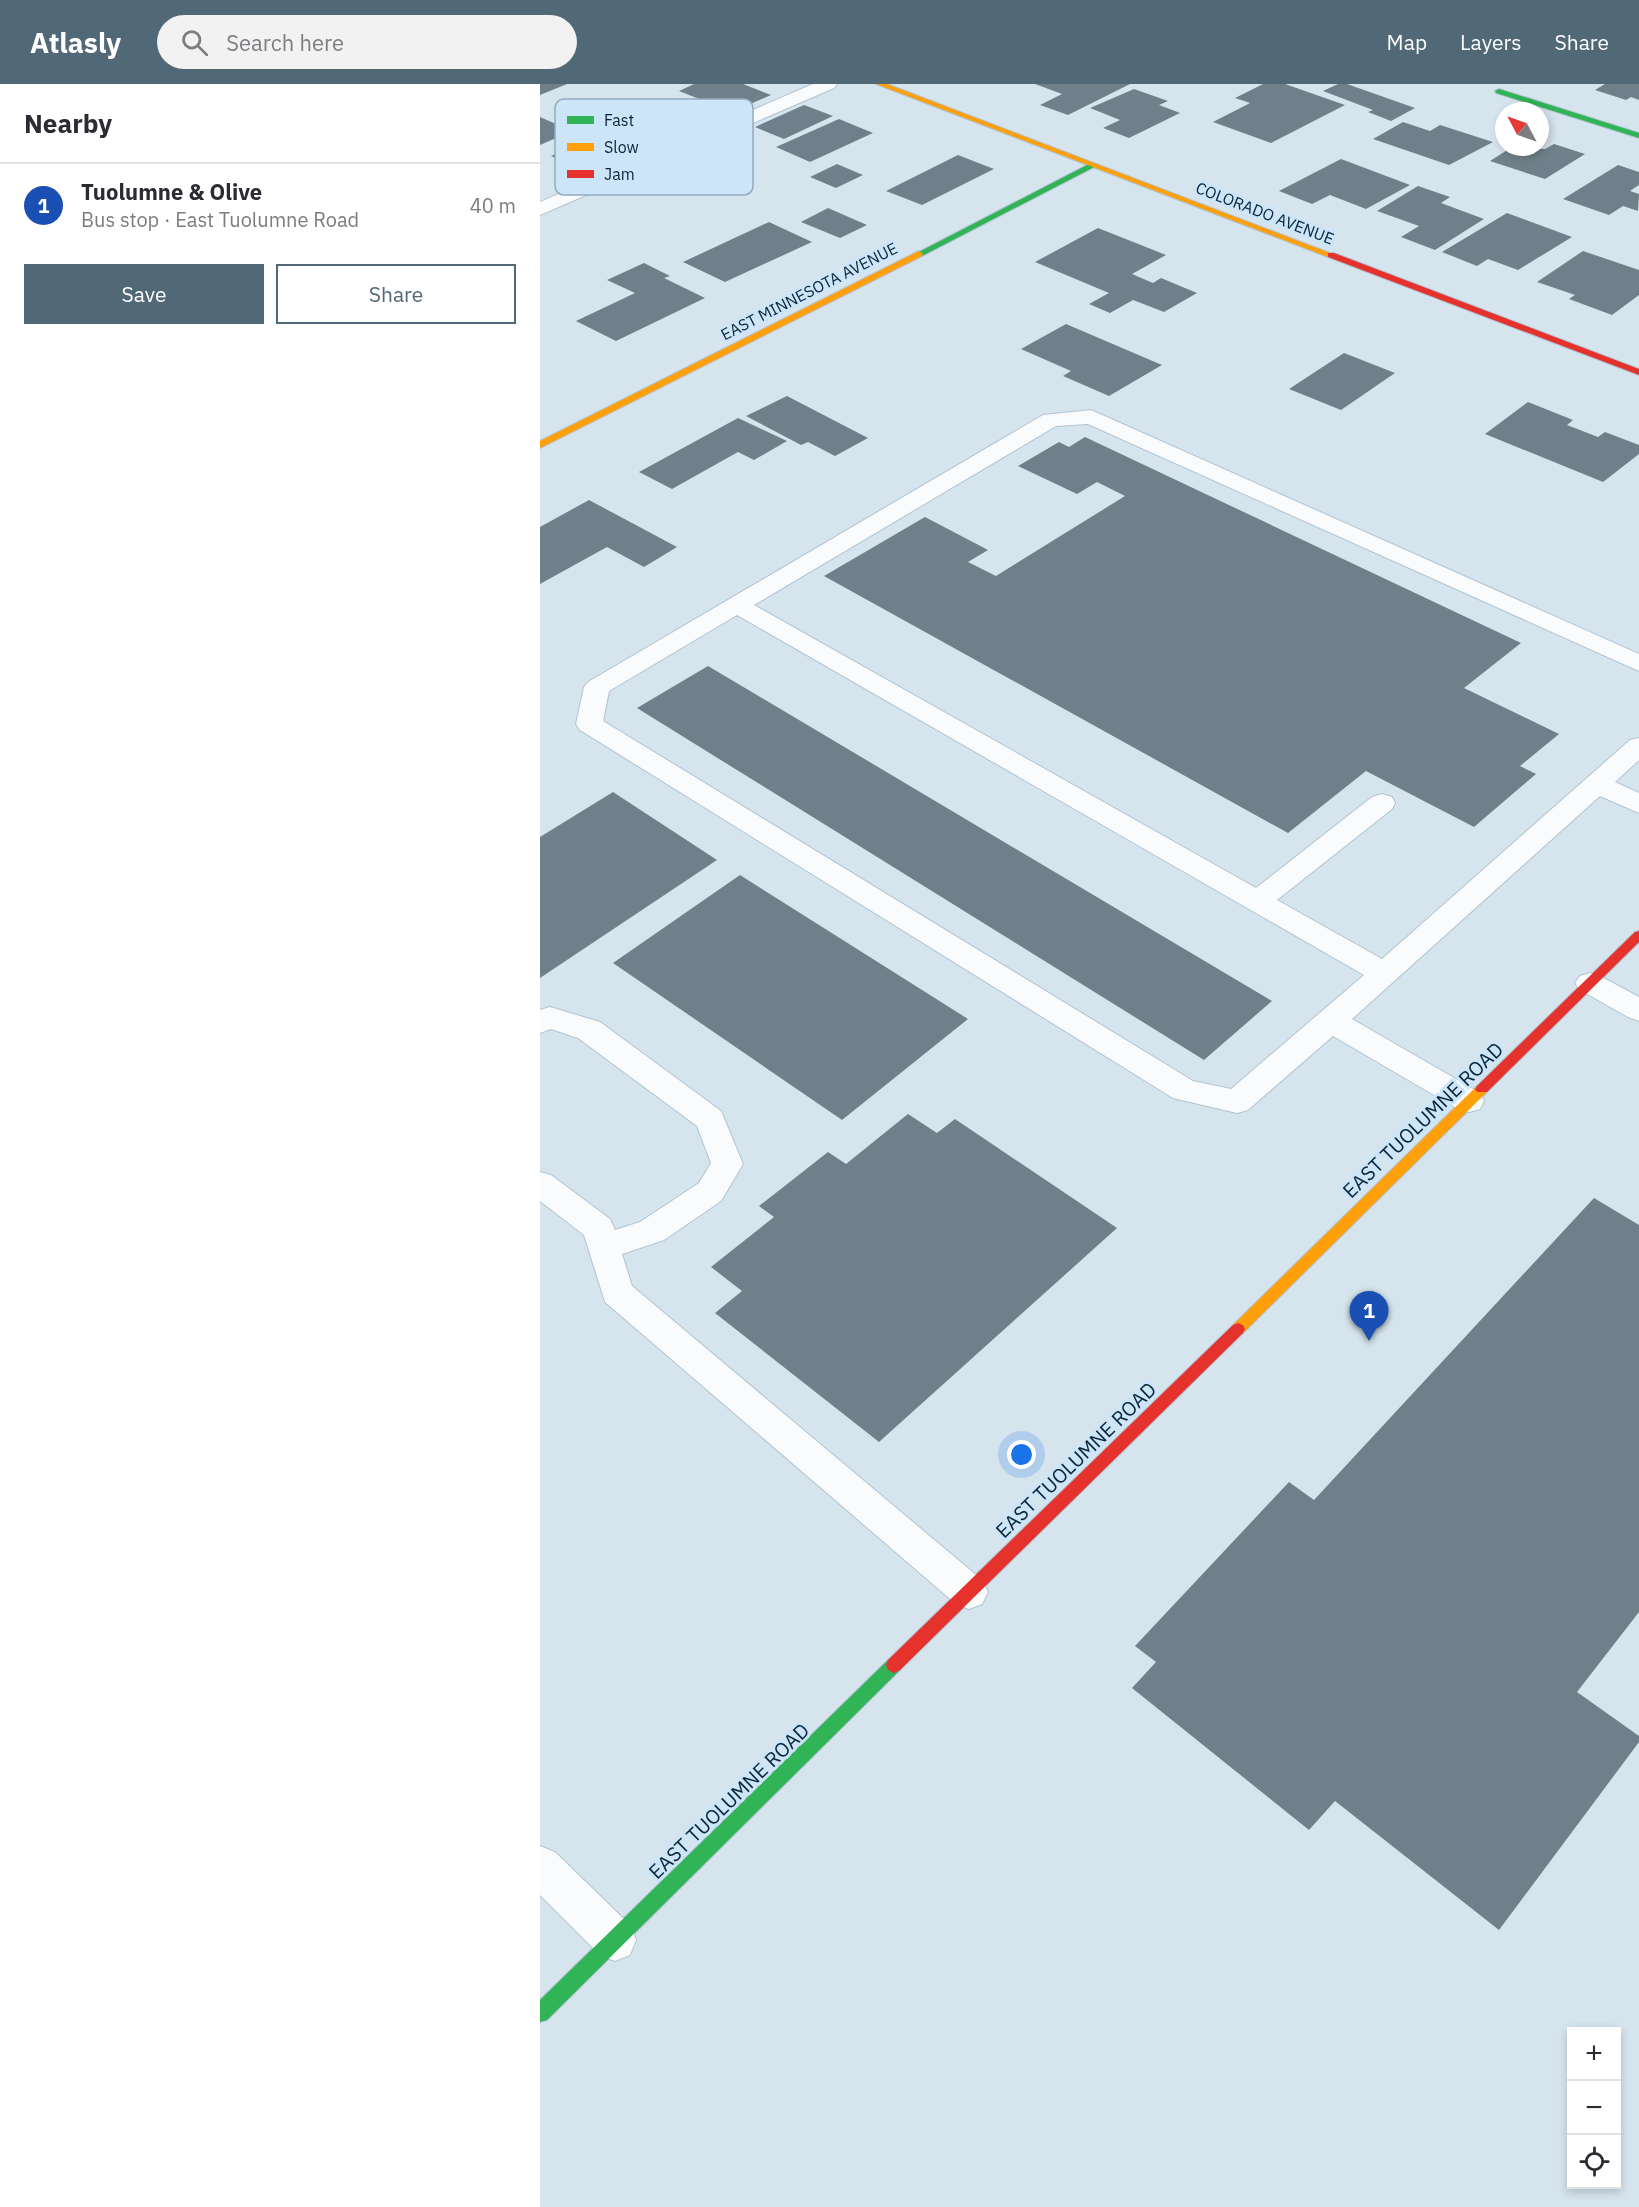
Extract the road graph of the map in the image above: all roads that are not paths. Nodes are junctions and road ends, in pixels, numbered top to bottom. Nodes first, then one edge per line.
1 (828, 84) edge
2 (880, 84) edge
3 (1499, 91) dead end
4 (753, 117) edge
5 (1639, 136) edge
6 (1094, 165) junction
7 (572, 195) edge
8 (540, 209) edge
9 (1639, 372) edge
10 (540, 445) edge
11 (737, 605) junction
12 (1639, 663) edge
13 (1639, 746) edge
14 (1597, 784) junction
15 (1382, 803) dead end
16 (1639, 804) edge
17 (1257, 901) junction
18 (1639, 935) edge
19 (1384, 973) junction
20 (1590, 983) junction
21 (1639, 1010) edge
22 (1330, 1021) junction
23 (540, 1022) edge
24 (1469, 1101) junction
25 (540, 1184) edge
26 (604, 1247) junction
27 (969, 1592) junction
28 (540, 1866) edge
29 (615, 1940) junction
30 (540, 2013) edge

1 - 4 lane
2 - 6 street, COLORADO AVENUE
3 - 5 street
6 - 9 street, COLORADO AVENUE
6 - 10 street, EAST MINNESOTA AVENUE
7 - 8 lane
11 - 12 lane
11 - 17 lane
11 - 22 lane
13 - 14 lane
14 - 16 lane
14 - 19 lane
15 - 17 lane
17 - 19 lane
18 - 20 street, EAST TUOLUMNE ROAD
19 - 22 lane
20 - 21 lane
20 - 24 street, EAST TUOLUMNE ROAD
22 - 24 lane
23 - 26 lane
24 - 27 street, EAST TUOLUMNE ROAD
25 - 26 lane
26 - 27 lane
27 - 29 street, EAST TUOLUMNE ROAD
28 - 29 lane
29 - 30 street, EAST TUOLUMNE ROAD

